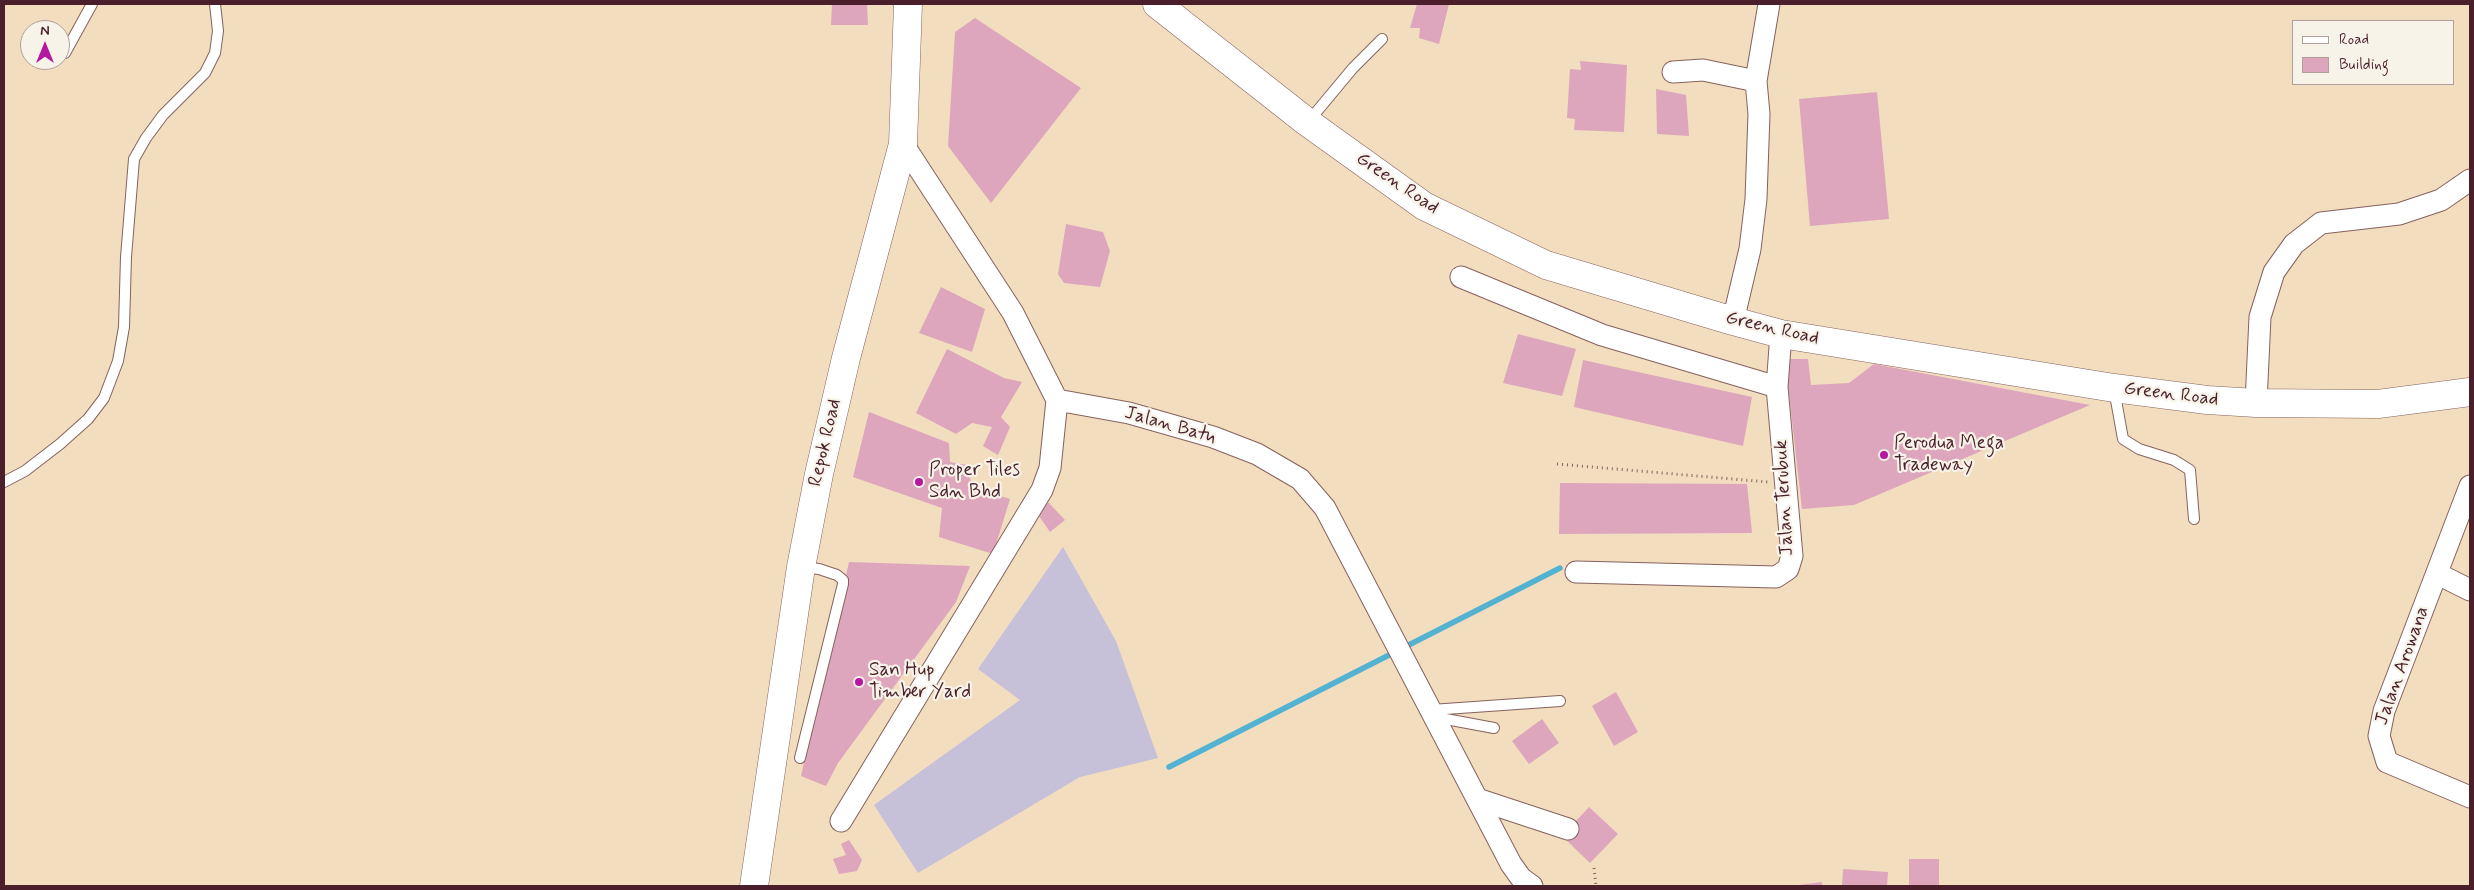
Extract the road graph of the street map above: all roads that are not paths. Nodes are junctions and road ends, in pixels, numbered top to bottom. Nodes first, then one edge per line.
1 (92, 4) edge
2 (215, 4) edge
3 (908, 4) edge
4 (1157, 4) edge
5 (1769, 4) edge
6 (1382, 39) dead end
7 (70, 44) edge
8 (1673, 72) dead end
9 (1756, 81) junction
10 (1307, 122) junction
11 (903, 144) junction
12 (2470, 180) edge
13 (1461, 277) dead end
14 (1733, 321) junction
15 (1781, 334) junction
16 (1777, 387) junction
17 (2114, 388) junction
18 (2470, 392) edge
19 (1057, 400) junction
20 (2256, 403) junction
21 (4, 482) edge
22 (2470, 486) edge
23 (2194, 519) dead end
24 (802, 567) junction
25 (1576, 572) dead end
26 (2438, 574) junction
27 (2470, 590) edge
28 (1560, 701) dead end
29 (1433, 714) junction
30 (1494, 728) dead end
31 (800, 758) dead end
32 (2470, 797) edge
33 (1476, 799) junction
34 (840, 821) dead end
35 (1568, 829) dead end
36 (754, 886) edge
37 (1532, 886) edge

1 - 7 lane
2 - 21 lane
3 - 11 main road, Repok Road
4 - 10 main road, Green Road
5 - 9 street
6 - 10 lane
8 - 9 street
9 - 14 street
10 - 14 main road, Green Road
11 - 19 street
11 - 24 main road, Repok Road
12 - 20 street
13 - 16 street
14 - 15 main road, Green Road
15 - 16 street, Jalan Terubuk
15 - 17 main road, Green Road
16 - 25 street, Jalan Terubuk
17 - 20 main road, Green Road
17 - 23 lane
18 - 20 main road, Green Road
19 - 29 street, Jalan Batu
19 - 34 street
22 - 26 street, Jalan Arowana
24 - 31 lane
24 - 36 main road, Repok Road
26 - 27 street
26 - 32 street, Jalan Arowana
28 - 29 lane
29 - 30 lane
29 - 33 street, Jalan Batu
33 - 35 street
33 - 37 street, Jalan Batu

